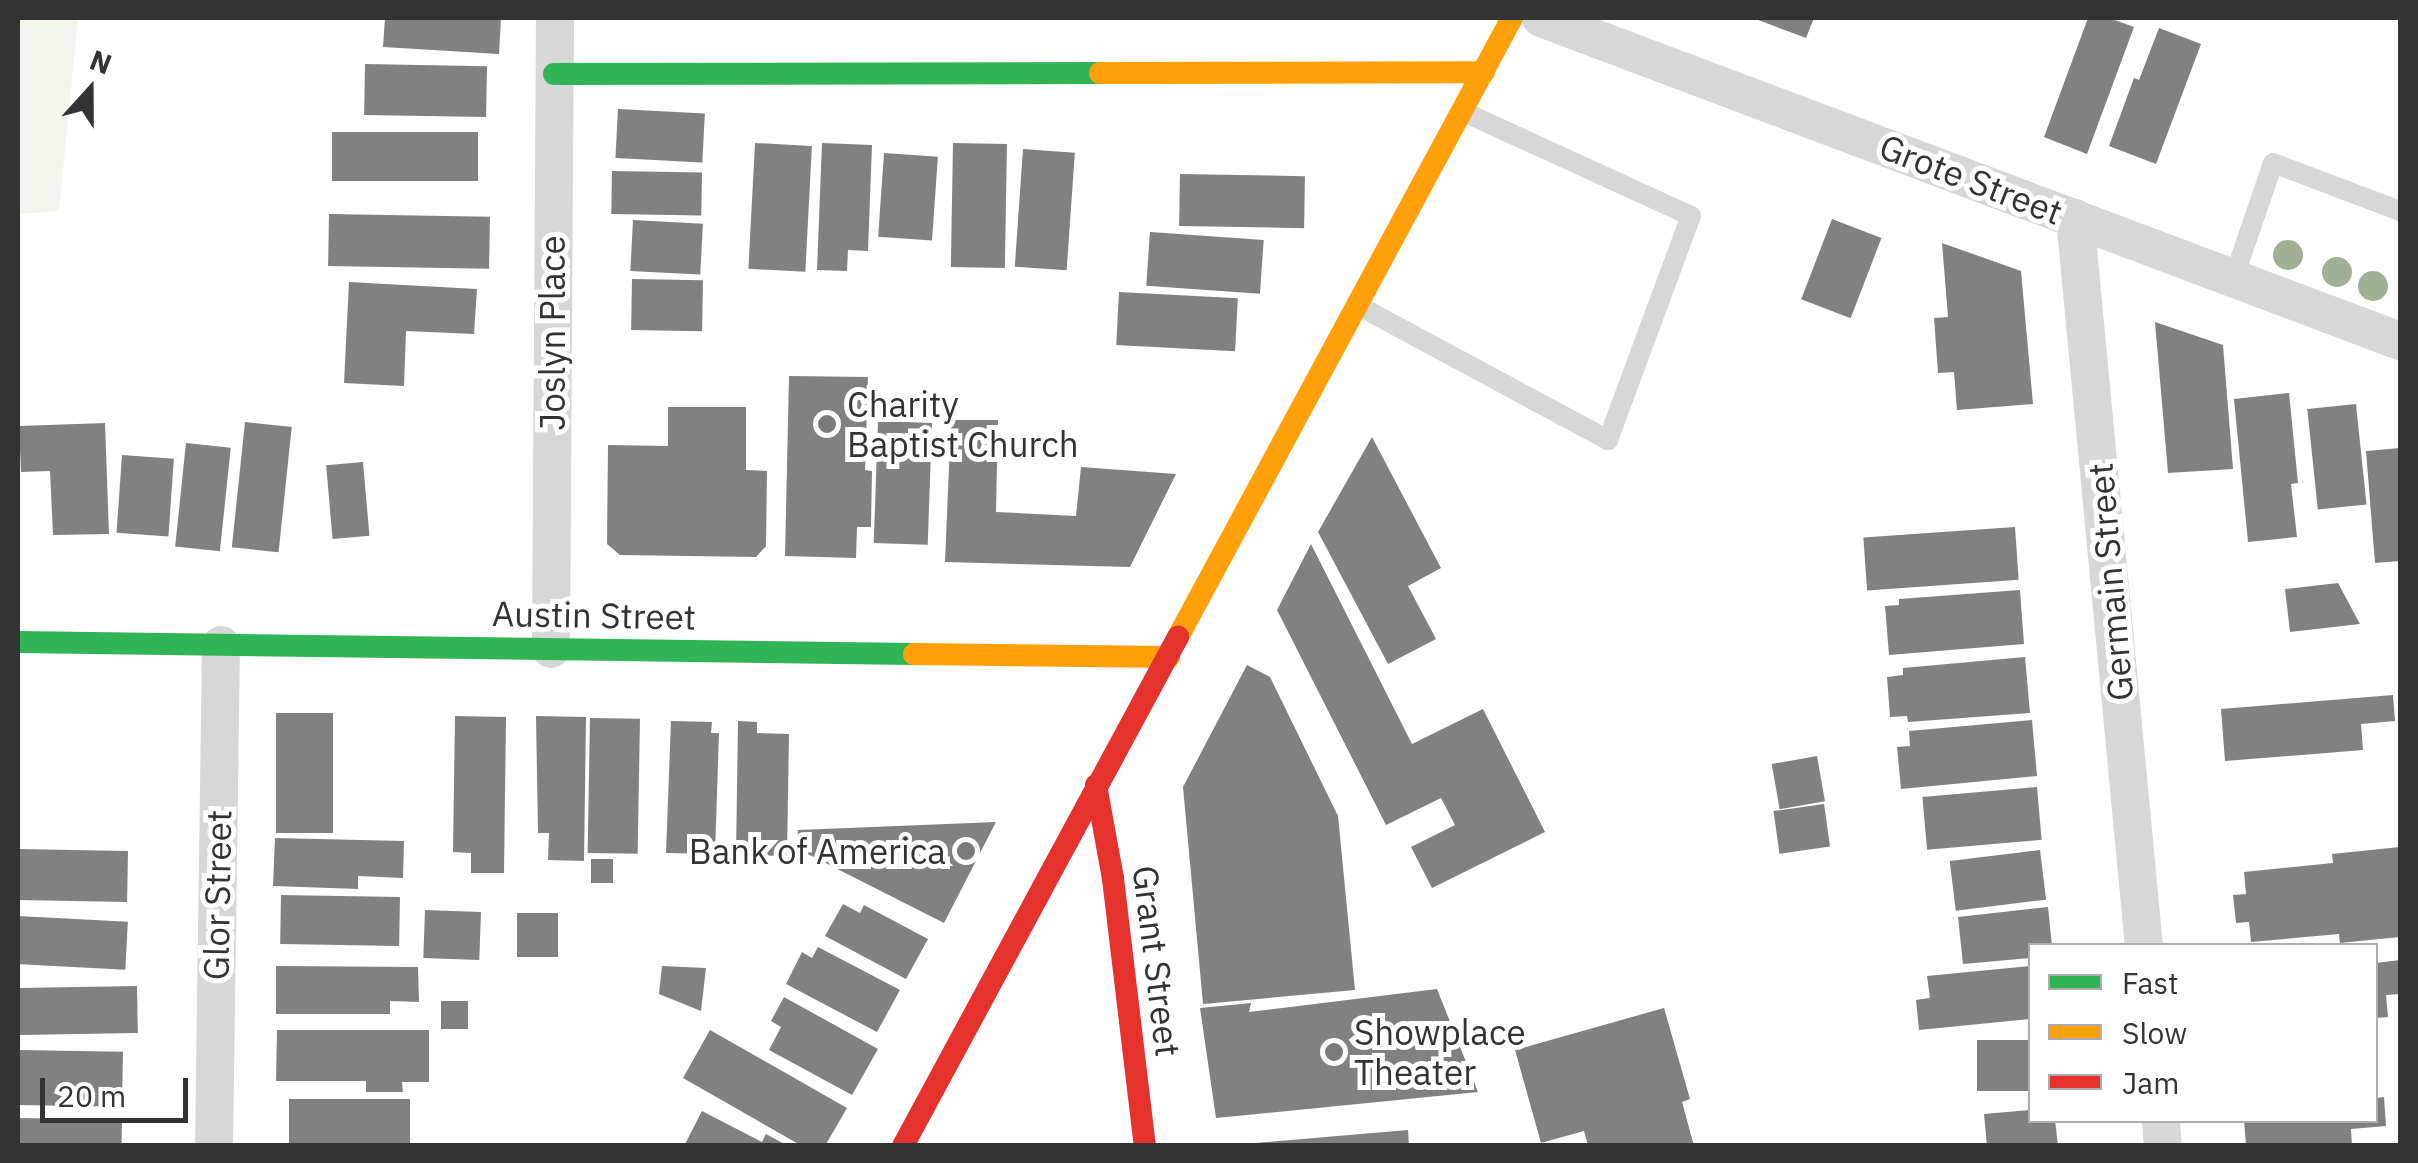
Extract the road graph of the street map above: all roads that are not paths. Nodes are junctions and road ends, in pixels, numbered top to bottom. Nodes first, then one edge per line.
1 (554, 18) edge
2 (1512, 18) edge
3 (1541, 18) edge
4 (1484, 72) junction
5 (554, 74) junction
6 (1462, 111) junction
7 (2400, 211) edge
8 (2076, 218) junction
9 (2234, 278) junction
10 (1358, 305) junction
11 (2400, 340) edge
12 (18, 642) edge
13 (221, 645) junction
14 (550, 649) junction
15 (1169, 657) junction
16 (1096, 785) junction
17 (2144, 943) edge
18 (214, 1146) edge
19 (903, 1146) edge
20 (1145, 1146) edge

1 - 5 street, Joslyn Place
2 - 4 street
3 - 8 street, Grote Street
4 - 5 street
4 - 6 street
5 - 14 street, Joslyn Place
6 - 10 street
6 - 10 lane
7 - 9 lane
8 - 9 street, Grote Street
8 - 17 street, Germain Street
9 - 11 street, Grote Street
10 - 15 street
12 - 13 street, Austin Street
13 - 14 street, Austin Street
13 - 18 street, Glor Street
14 - 15 street, Austin Street
15 - 16 street
16 - 19 street
16 - 20 street, Grant Street

